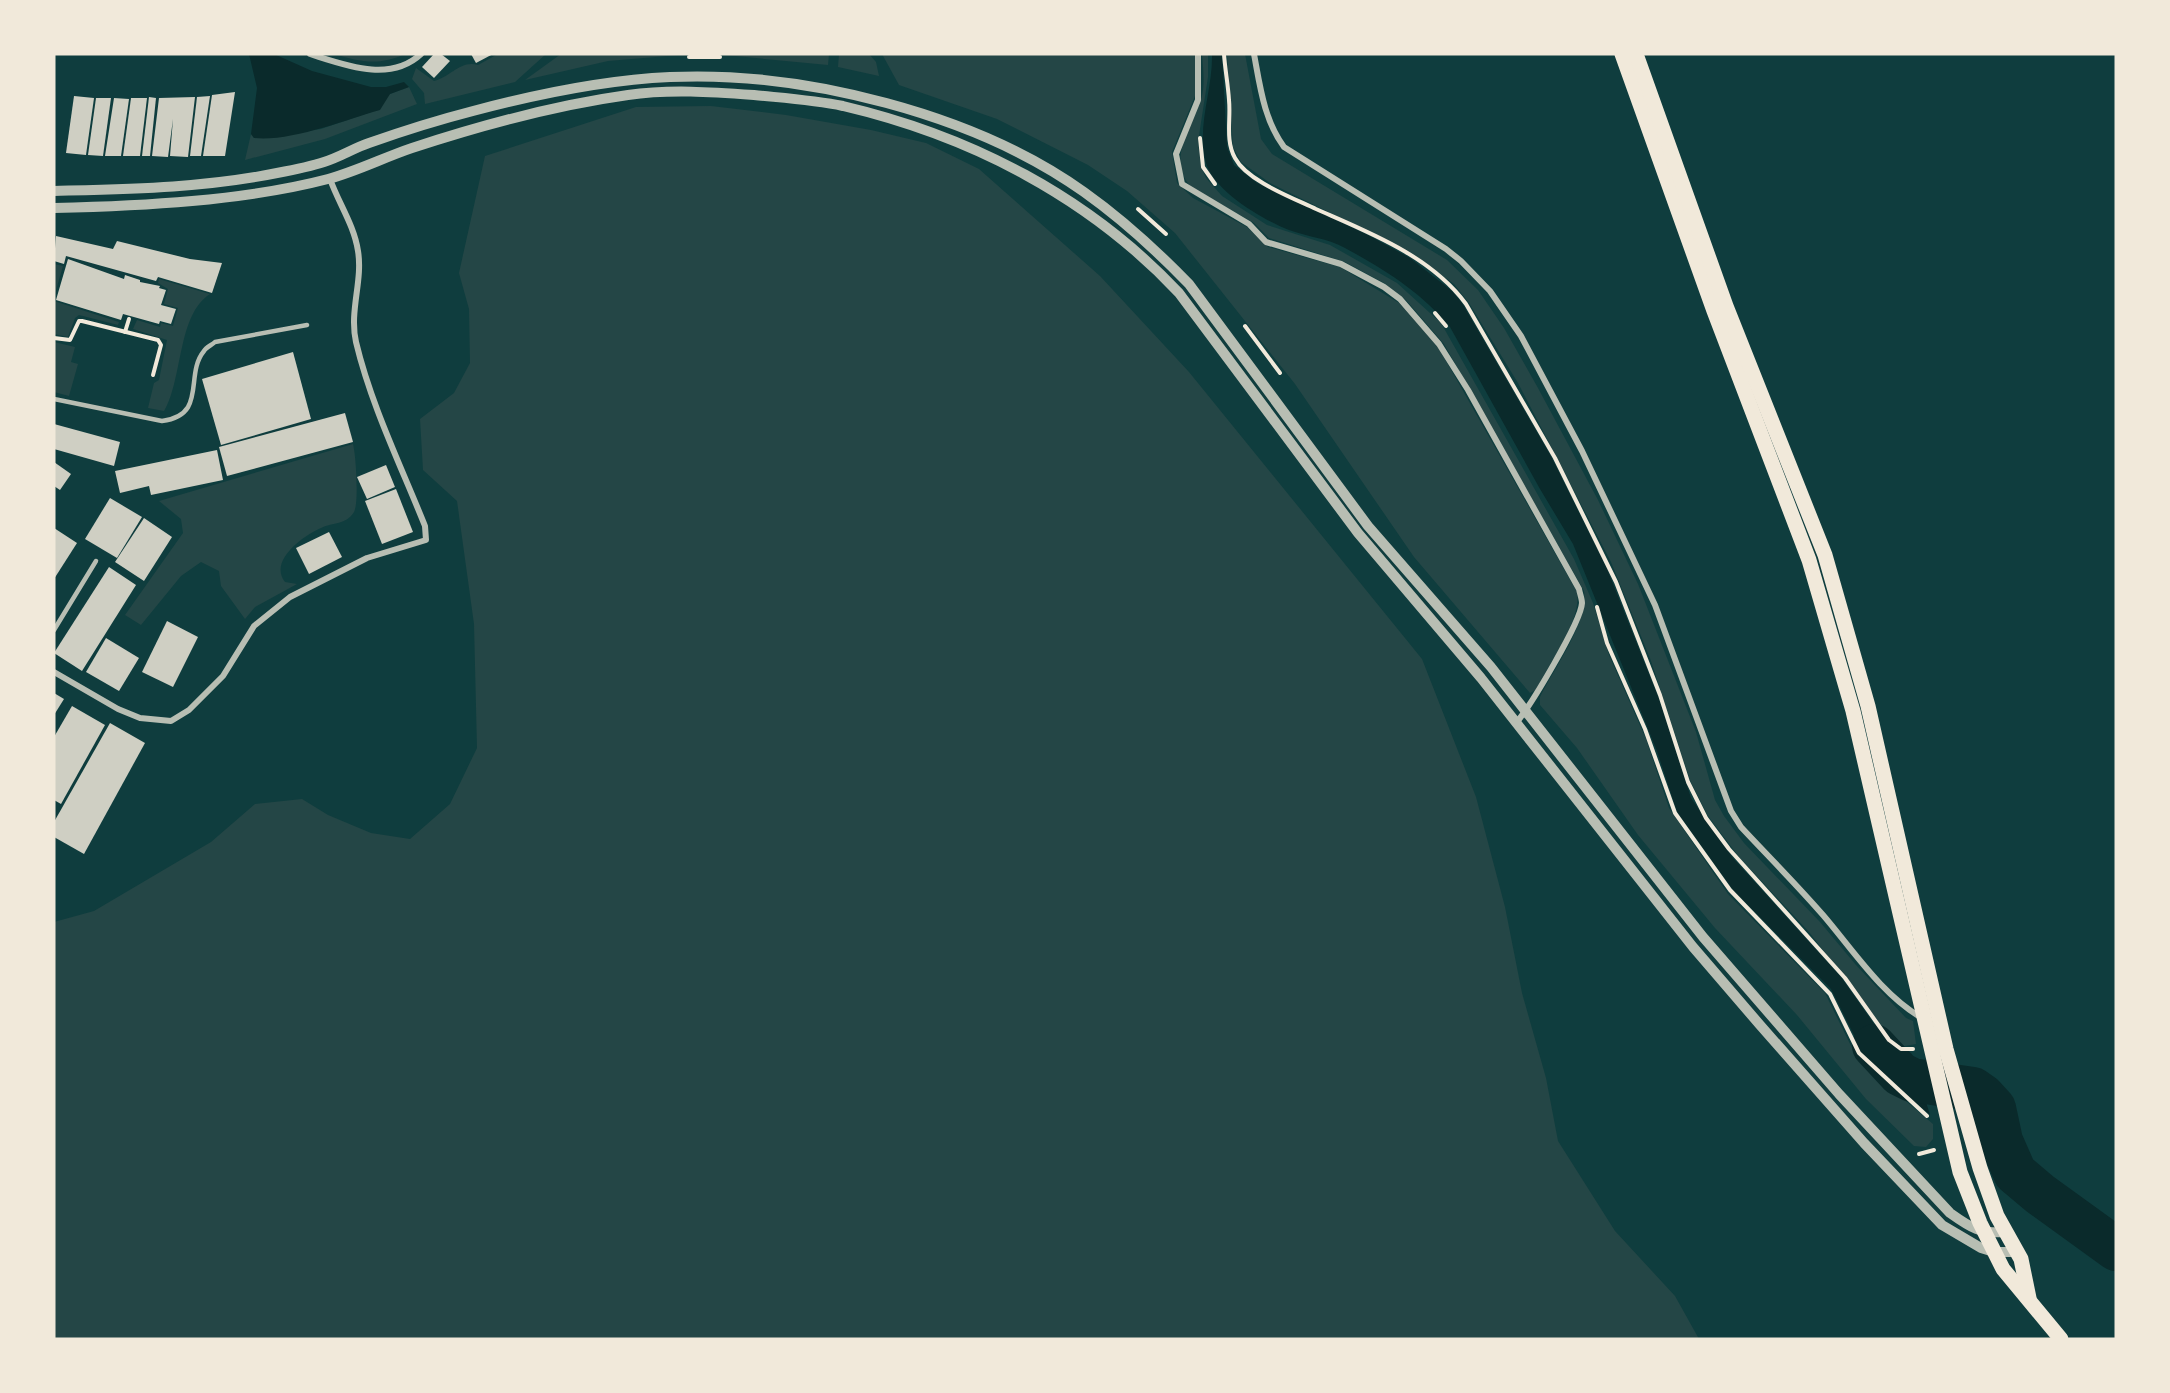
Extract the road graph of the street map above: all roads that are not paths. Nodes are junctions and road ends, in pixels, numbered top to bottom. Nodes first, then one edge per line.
1 (310, 54) edge
2 (422, 54) edge
3 (1198, 54) edge
4 (1254, 54) edge
5 (1622, 54) edge
6 (1636, 54) edge
7 (330, 179) junction
8 (54, 191) edge
9 (54, 208) edge
10 (307, 325) dead end
11 (54, 399) edge
12 (96, 561) dead end
13 (54, 630) edge
14 (54, 672) edge
15 (1526, 712) junction
16 (1516, 723) junction
17 (1925, 1020) junction
18 (1939, 1050) junction
19 (2006, 1232) junction
20 (1985, 1233) junction
21 (1994, 1252) junction
22 (2017, 1252) junction
23 (2030, 1304) junction
24 (2061, 1339) edge

1 - 2 street
3 - 15 street
4 - 17 street
5 - 17 main road
6 - 18 main road
7 - 9 street
7 - 14 street
7 - 16 street
8 - 15 street
10 - 11 lane
12 - 13 lane
15 - 16 street
15 - 20 street
16 - 21 street
17 - 18 main road
18 - 19 main road
18 - 20 main road
19 - 20 street
19 - 22 main road
20 - 21 main road
21 - 22 street
21 - 23 main road
22 - 23 main road
23 - 24 main road

